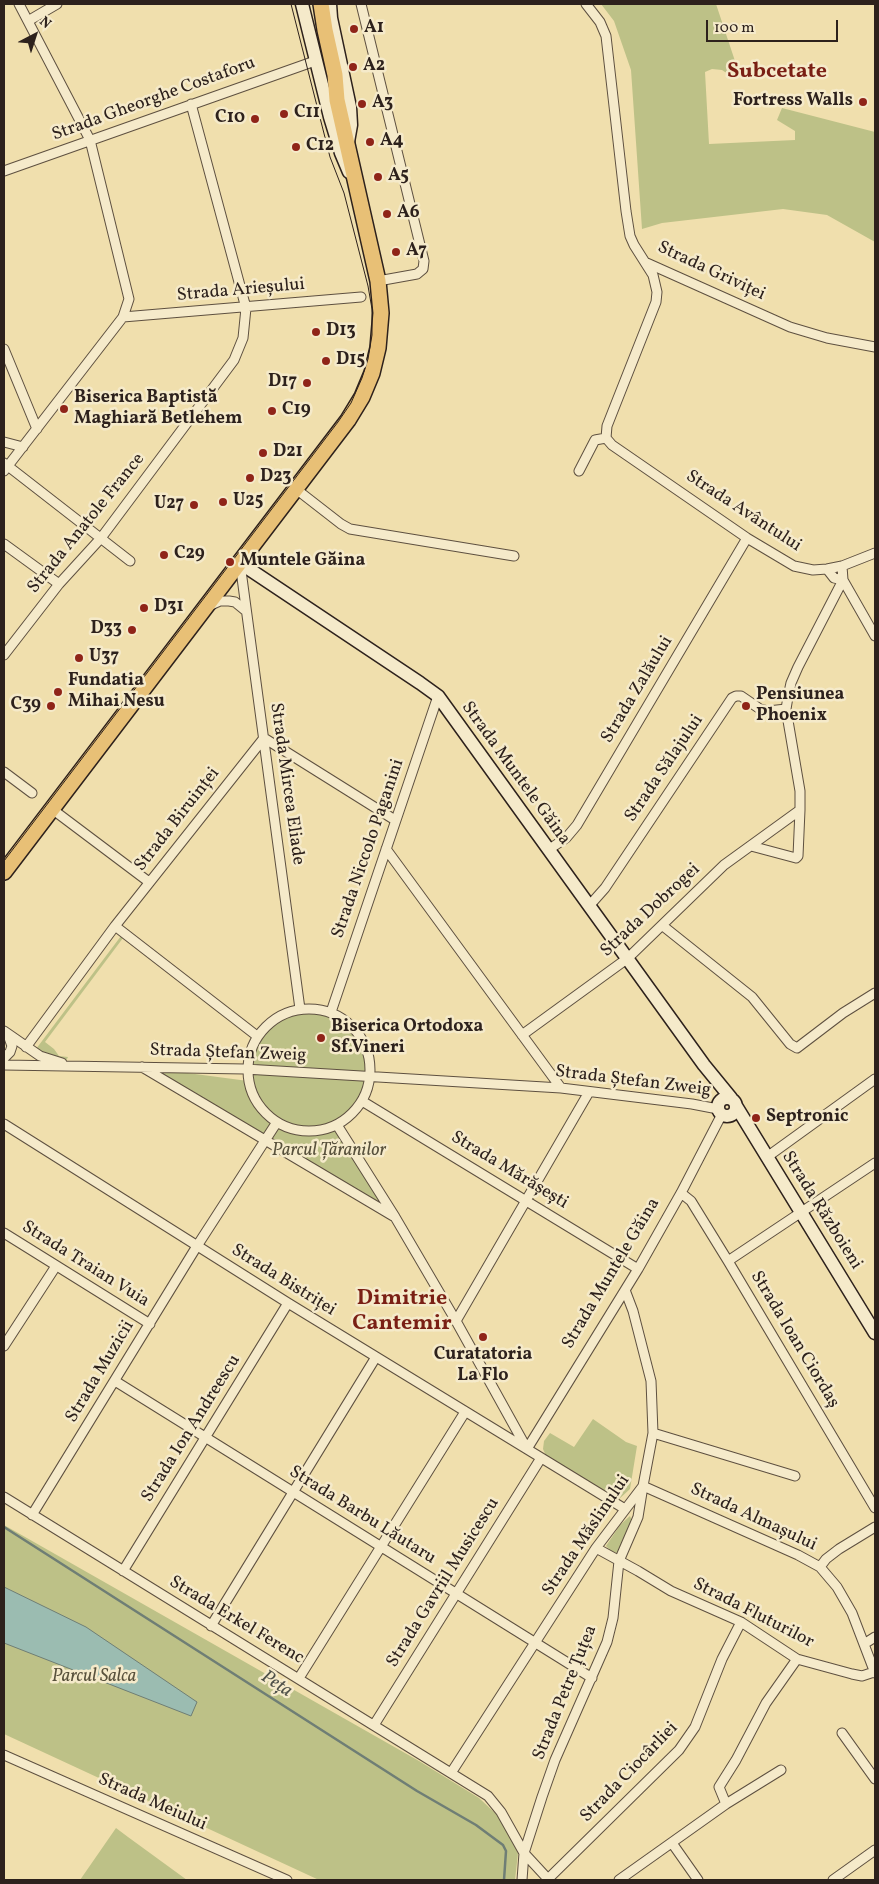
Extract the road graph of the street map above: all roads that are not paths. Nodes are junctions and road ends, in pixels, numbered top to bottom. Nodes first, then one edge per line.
1 (19, 4) edge
2 (57, 4) edge
3 (302, 4) edge
4 (311, 4) edge
5 (321, 4) edge
6 (330, 4) edge
7 (361, 4) edge
8 (586, 4) edge
9 (28, 21) junction
10 (315, 62) junction
11 (337, 100) junction
12 (191, 104) junction
13 (90, 140) junction
14 (347, 150) junction
15 (4, 172) edge
16 (356, 184) junction
17 (646, 263) junction
18 (378, 281) junction
19 (361, 297) dead end
20 (246, 308) junction
21 (123, 317) junction
22 (875, 347) edge
23 (4, 349) edge
24 (37, 428) junction
25 (606, 438) junction
26 (4, 442) edge
27 (23, 447) junction
28 (5, 466) edge
29 (579, 471) dead end
30 (296, 489) junction
31 (100, 538) junction
32 (747, 538) junction
33 (4, 544) edge
34 (875, 553) edge
35 (514, 556) dead end
36 (130, 561) dead end
37 (240, 563) junction
38 (842, 566) junction
39 (827, 569) junction
40 (843, 580) junction
41 (59, 584) junction
42 (206, 607) junction
43 (246, 611) junction
44 (875, 636) edge
45 (4, 655) edge
46 (438, 696) junction
47 (786, 709) junction
48 (264, 738) junction
49 (4, 772) edge
50 (32, 793) dead end
51 (52, 809) junction
52 (800, 810) junction
53 (395, 820) junction
54 (752, 846) junction
55 (386, 850) junction
56 (548, 850) junction
57 (4, 872) edge
58 (149, 882) junction
59 (589, 906) junction
60 (115, 926) junction
61 (663, 926) junction
62 (628, 958) junction
63 (875, 993) edge
64 (300, 1009) junction
65 (330, 1012) junction
66 (6, 1033) edge
67 (522, 1035) junction
68 (257, 1036) junction
69 (26, 1047) junction
70 (4, 1058) edge
71 (4, 1065) edge
72 (74, 1065) junction
73 (142, 1067) junction
74 (247, 1069) junction
75 (370, 1077) junction
76 (875, 1079) edge
77 (561, 1088) junction
78 (589, 1092) junction
79 (362, 1101) junction
80 (725, 1108) junction
81 (277, 1122) junction
82 (337, 1125) junction
83 (4, 1126) edge
84 (266, 1141) junction
85 (767, 1157) junction
86 (875, 1163) edge
87 (681, 1193) junction
88 (527, 1200) junction
89 (802, 1212) junction
90 (395, 1217) junction
91 (4, 1233) edge
92 (198, 1246) junction
93 (728, 1261) junction
94 (56, 1266) junction
95 (638, 1269) junction
96 (625, 1290) junction
97 (288, 1303) junction
98 (456, 1321) junction
99 (150, 1324) junction
100 (875, 1333) edge
101 (4, 1346) edge
102 (376, 1357) junction
103 (115, 1381) junction
104 (465, 1412) junction
105 (653, 1433) junction
106 (206, 1438) junction
107 (527, 1449) junction
108 (541, 1458) junction
109 (795, 1476) dead end
110 (643, 1486) junction
111 (294, 1492) junction
112 (4, 1497) edge
113 (875, 1508) edge
114 (625, 1509) junction
115 (32, 1515) junction
116 (875, 1528) edge
117 (380, 1547) junction
118 (596, 1548) junction
119 (619, 1561) junction
120 (820, 1567) junction
121 (123, 1571) junction
122 (457, 1594) junction
123 (741, 1622) junction
124 (211, 1626) junction
125 (875, 1637) edge
126 (536, 1642) junction
127 (864, 1644) junction
128 (797, 1658) junction
129 (875, 1673) edge
130 (299, 1678) junction
131 (592, 1678) junction
132 (374, 1725) junction
133 (842, 1733) dead end
134 (4, 1755) edge
135 (781, 1770) dead end
136 (451, 1774) junction
137 (875, 1779) edge
138 (726, 1804) junction
139 (672, 1843) junction
140 (875, 1850) edge
141 (524, 1853) junction
142 (548, 1878) joint
143 (287, 1880) edge
144 (522, 1880) edge
145 (619, 1880) edge
146 (698, 1880) edge
147 (833, 1880) edge

1 - 9 street
2 - 9 street
3 - 10 street
4 - 11 main road
5 - 11 main road
6 - 14 street
7 - 18 street
8 - 17 street, Strada Griviței
9 - 13 street
10 - 12 street, Strada Gheorghe Costaforu
10 - 16 street
11 - 14 main road
12 - 13 street, Strada Gheorghe Costaforu
12 - 20 street, Strada Anatole France
13 - 15 street, Strada Gheorghe Costaforu
13 - 21 street
14 - 16 main road
16 - 18 main road
17 - 22 street, Strada Griviței
17 - 25 street
18 - 30 main road
19 - 20 street, Strada Arieșului
20 - 21 street, Strada Arieșului
20 - 31 street, Strada Anatole France
21 - 24 street
23 - 24 street
24 - 27 street
25 - 29 street
25 - 32 street, Strada Avântului
26 - 27 street
27 - 28 street
28 - 31 street
30 - 35 street
30 - 37 main road
31 - 36 street
31 - 41 street, Strada Anatole France
32 - 39 street, Strada Avântului
32 - 56 street, Strada Zalăului
33 - 41 street
34 - 38 street, Strada Avântului
37 - 42 main road
37 - 43 street, Strada Mircea Eliade
37 - 46 street, Strada Muntele Găina
38 - 39 street, Strada Avântului
38 - 40 street
39 - 40 street
40 - 44 street
40 - 47 street
41 - 45 street, Strada Anatole France
42 - 43 street
42 - 51 main road
43 - 48 street, Strada Mircea Eliade
46 - 53 street, Strada Niccolo Paganini
46 - 56 street, Strada Muntele Găina
47 - 52 street
47 - 59 street, Strada Sălajului
48 - 53 street
48 - 58 street, Strada Biruinței
48 - 64 street, Strada Mircea Eliade
49 - 50 street
51 - 57 main road
51 - 58 street
52 - 54 street, Strada Dobrogei
52 - 54 street
53 - 55 street, Strada Niccolo Paganini
54 - 61 street, Strada Dobrogei
55 - 65 street, Strada Niccolo Paganini
55 - 67 street
56 - 59 street, Strada Muntele Găina
58 - 60 street, Strada Biruinței
59 - 62 street, Strada Muntele Găina
60 - 68 street
60 - 69 street, Strada Biruinței
61 - 62 street, Strada Dobrogei
61 - 63 street
62 - 67 street, Strada Dobrogei
62 - 80 street, Strada Muntele Găina
64 - 65 street
64 - 68 street
65 - 75 street
66 - 69 street
66 - 70 street
67 - 77 street
68 - 74 street
69 - 72 street
71 - 72 street, Strada Ștefan Zweig
72 - 73 street, Strada Ștefan Zweig
73 - 74 street, Strada Ștefan Zweig
73 - 84 street
74 - 75 street, Strada Ștefan Zweig
74 - 81 street
75 - 77 street, Strada Ștefan Zweig
75 - 79 street
76 - 85 street
77 - 78 street, Strada Ștefan Zweig
78 - 80 street, Strada Ștefan Zweig
78 - 88 street
79 - 82 street
79 - 88 street, Strada Mărășești
80 - 85 street, Strada Războieni
80 - 87 street, Strada Muntele Găina
81 - 82 street
81 - 84 street
82 - 90 street
83 - 92 street, Strada Bistriței
84 - 90 street
84 - 92 street
85 - 89 street, Strada Războieni
86 - 89 street
87 - 93 street, Strada Ioan Ciordaș
87 - 95 street, Strada Muntele Găina
88 - 95 street, Strada Mărășești
88 - 98 street
89 - 93 street
89 - 100 street, Strada Războieni
90 - 98 street
91 - 94 street, Strada Traian Vuia
92 - 97 street, Strada Bistriței
92 - 99 street, Strada Muzicii
93 - 113 street, Strada Ioan Ciordaș
94 - 99 street, Strada Traian Vuia
94 - 101 street
95 - 96 street, Strada Muntele Găina
96 - 105 street, Strada Măslinului
96 - 107 street, Strada Muntele Găina
97 - 102 street, Strada Bistriței
97 - 106 street, Strada Ion Andreescu
98 - 107 street
99 - 103 street, Strada Muzicii
102 - 104 street, Strada Bistriței
102 - 111 street
103 - 106 street, Strada Barbu Lăutaru
103 - 115 street, Strada Muzicii
104 - 107 street, Strada Bistriței
104 - 117 street
105 - 109 street
105 - 110 street, Strada Măslinului
106 - 111 street, Strada Barbu Lăutaru
106 - 121 street, Strada Ion Andreescu
107 - 108 street, Strada Bistriței
108 - 114 street, Strada Bistriței
108 - 122 street, Strada Gavriil Musicescu
110 - 114 street, Strada Măslinului
110 - 119 street, Strada Petre Țuțea
110 - 120 street, Strada Almașului
111 - 117 street, Strada Barbu Lăutaru
111 - 124 street
112 - 115 street, Strada Erkel Ferenc
114 - 118 street, Strada Măslinului
115 - 121 street, Strada Erkel Ferenc
116 - 120 street
117 - 122 street, Strada Barbu Lăutaru
117 - 130 street
118 - 119 street, Strada Fluturilor
118 - 126 street, Strada Măslinului
119 - 123 street, Strada Fluturilor
119 - 131 street, Strada Petre Țuțea
120 - 127 street, Strada Almașului
121 - 124 street, Strada Erkel Ferenc
122 - 126 street, Strada Barbu Lăutaru
122 - 132 street, Strada Gavriil Musicescu
123 - 128 street, Strada Fluturilor
123 - 142 street, Strada Ciocârliei
124 - 130 street, Strada Erkel Ferenc
125 - 127 street
126 - 131 street, Strada Barbu Lăutaru
126 - 136 street, Strada Măslinului
127 - 129 street, Strada Almașului
128 - 129 street, Strada Fluturilor
128 - 138 street
130 - 132 street, Strada Erkel Ferenc
131 - 141 street, Strada Petre Țuțea
132 - 136 street, Strada Erkel Ferenc
133 - 137 street
134 - 143 street, Strada Meiului
135 - 138 street
136 - 141 street, Strada Erkel Ferenc
138 - 139 street
139 - 145 street
139 - 146 street
140 - 147 street
141 - 142 street, Strada Erkel Ferenc
141 - 144 street, Strada Petre Țuțea

